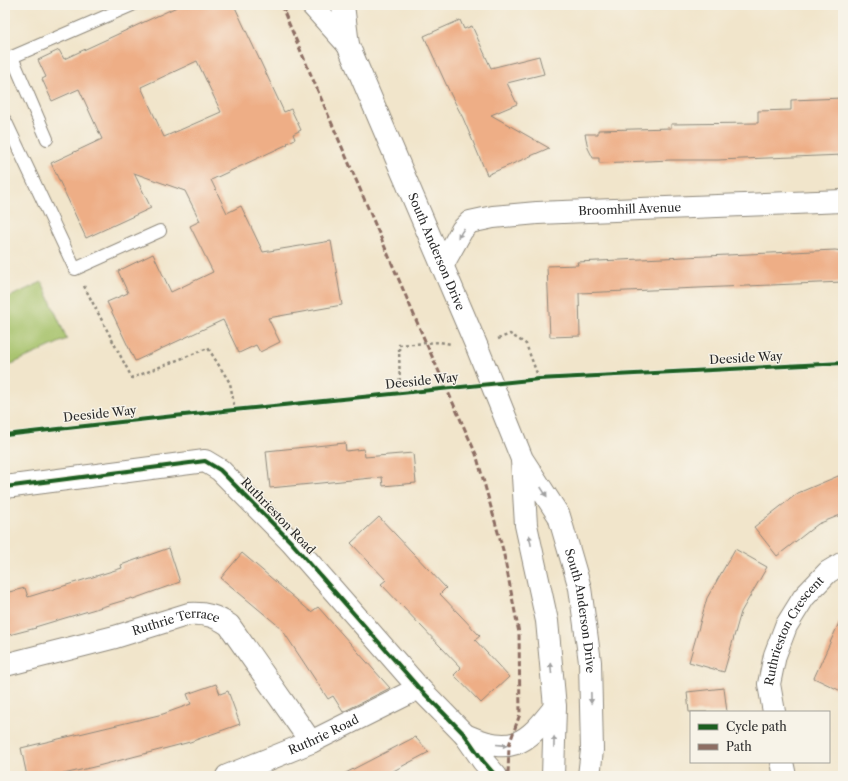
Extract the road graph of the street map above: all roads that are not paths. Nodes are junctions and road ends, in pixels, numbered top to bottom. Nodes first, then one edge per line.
1 (132, 5) edge
2 (312, 5) edge
3 (343, 5) edge
4 (104, 10) edge
5 (348, 45) junction
6 (5, 120) edge
7 (47, 139) dead end
8 (843, 201) edge
9 (160, 231) dead end
10 (442, 266) junction
11 (522, 459) junction
12 (5, 487) edge
13 (843, 563) edge
14 (5, 665) edge
15 (419, 688) junction
16 (555, 707) junction
17 (774, 711) edge
18 (465, 735) junction
19 (311, 742) junction
20 (782, 763) edge
21 (227, 776) edge
22 (496, 776) edge
23 (553, 776) edge
24 (589, 776) edge
25 (785, 776) edge

1 - 4 lane
2 - 5 street
3 - 5 street
4 - 7 lane
5 - 10 street, South Anderson Drive
6 - 9 lane
8 -> 10 street, Broomhill Avenue
10 - 11 street, South Anderson Drive
16 -> 11 street, South Anderson Drive
11 -> 24 street, South Anderson Drive
12 - 15 street, Ruthrieston Road
13 - 17 street, Ruthrieston Crescent
14 - 19 street, Ruthrie Terrace
15 - 18 street, Ruthrieston Road
15 - 19 street, Ruthrie Road
18 -> 16 street, Ruthrieston Road
23 -> 16 street, South Anderson Drive
18 - 22 street, Ruthrieston Road
19 - 21 street, Ruthrie Road
20 - 25 street

